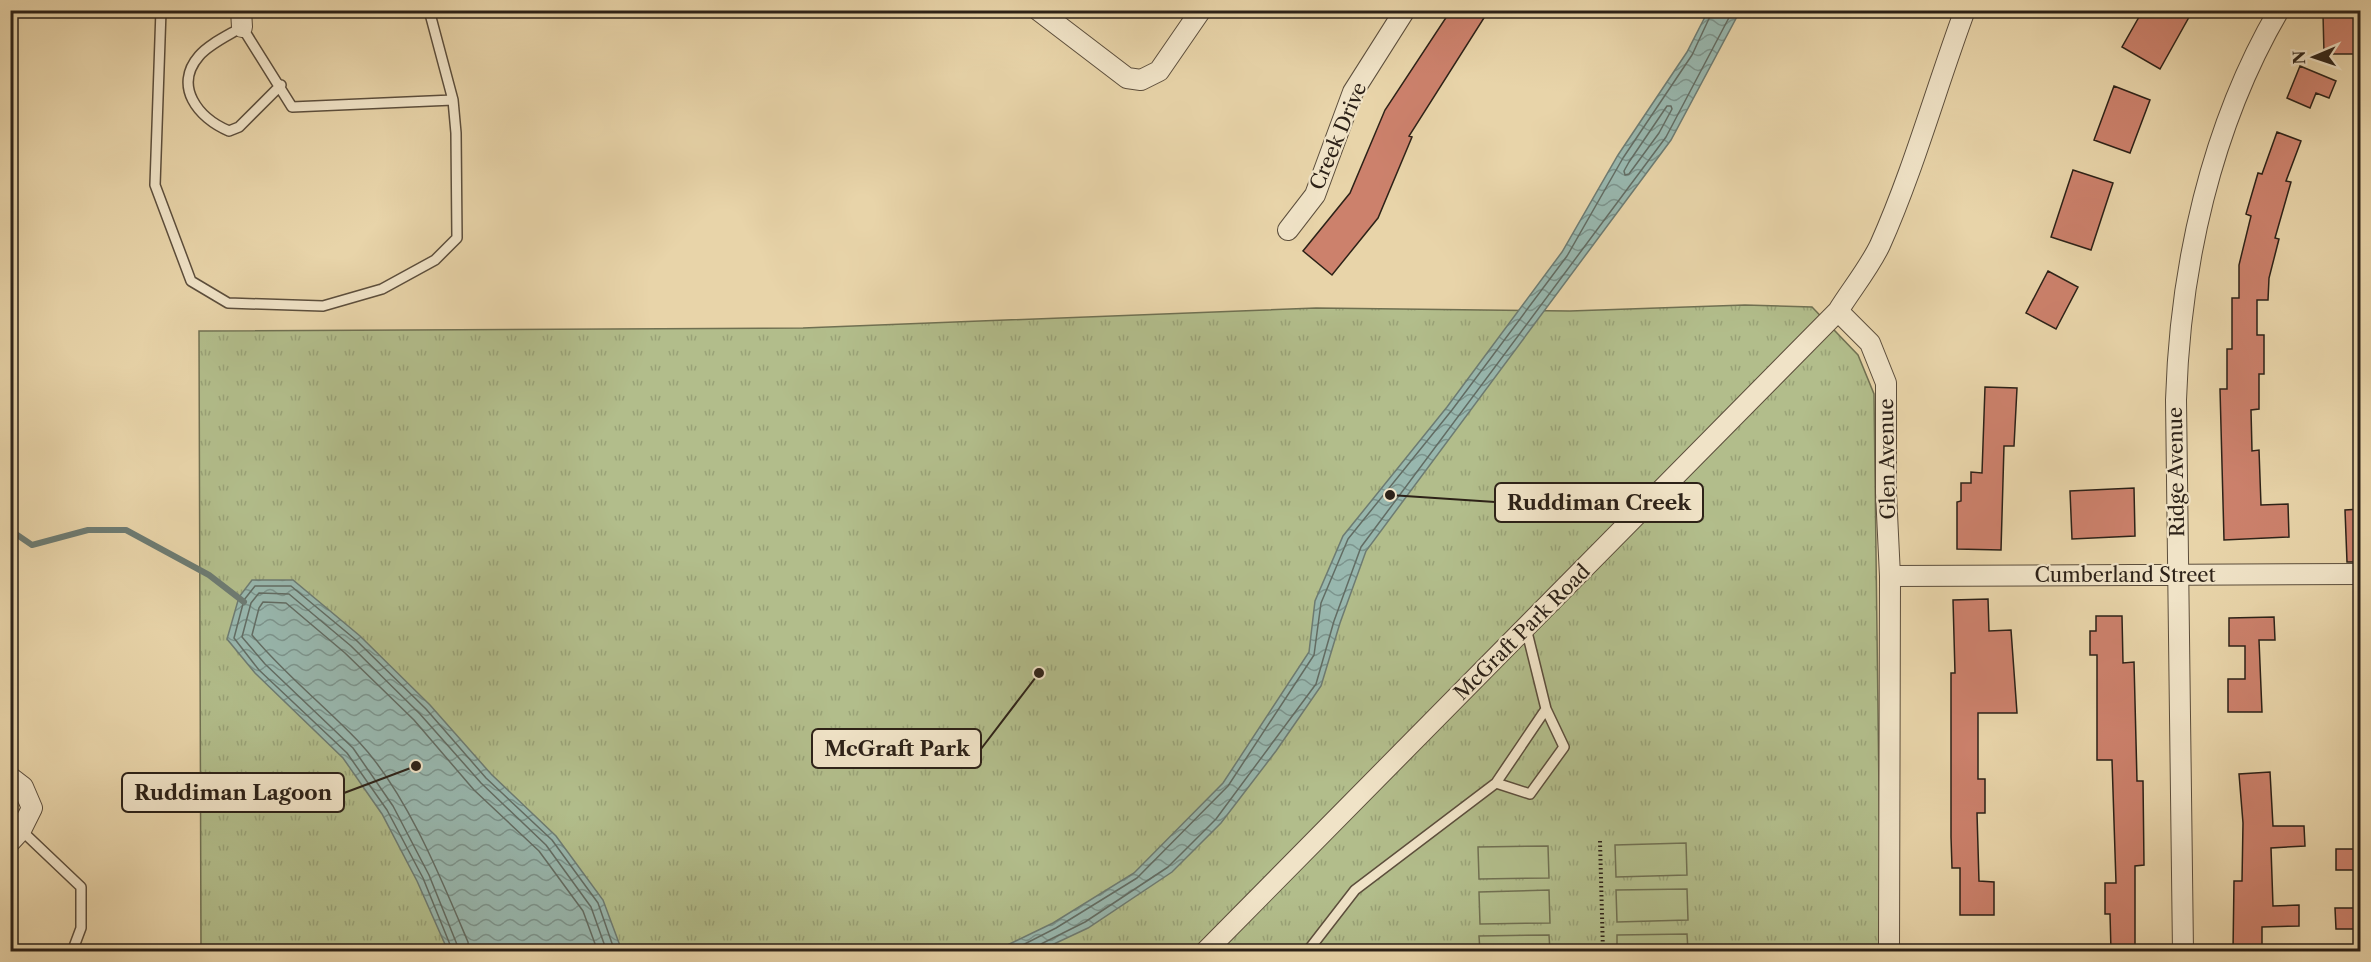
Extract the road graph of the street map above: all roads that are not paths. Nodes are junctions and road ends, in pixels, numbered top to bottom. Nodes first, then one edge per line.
1 (162, 10) edge
2 (429, 10) edge
3 (1038, 10) edge
4 (1202, 10) edge
5 (1405, 10) edge
6 (1965, 10) edge
7 (2278, 10) edge
8 (242, 19) edge
9 (281, 85) junction
10 (453, 100) junction
11 (1288, 230) dead end
12 (1838, 311) junction
13 (2361, 574) edge
14 (1890, 576) junction
15 (2177, 576) junction
16 (1526, 628) junction
17 (1546, 709) junction
18 (10, 777) edge
19 (1496, 783) junction
20 (16, 836) edge
21 (72, 951) edge
22 (1205, 951) edge
23 (1307, 951) edge
24 (1889, 951) edge
25 (2183, 951) edge

1 - 10 lane
2 - 10 lane
3 - 4 street
5 - 11 street, Creek Drive
6 - 12 street
7 - 15 street, Ridge Avenue
8 - 9 lane
8 - 9 lane
9 - 10 lane
12 - 14 street, Glen Avenue
12 - 16 street, McGraft Park Road
13 - 15 street, Cumberland Street
14 - 15 street, Cumberland Street
14 - 24 street, Glen Avenue
15 - 25 street, Ridge Avenue
16 - 17 lane
16 - 22 street, McGraft Park Road
17 - 19 lane
17 - 19 lane
18 - 20 street
19 - 23 lane
20 - 21 lane

